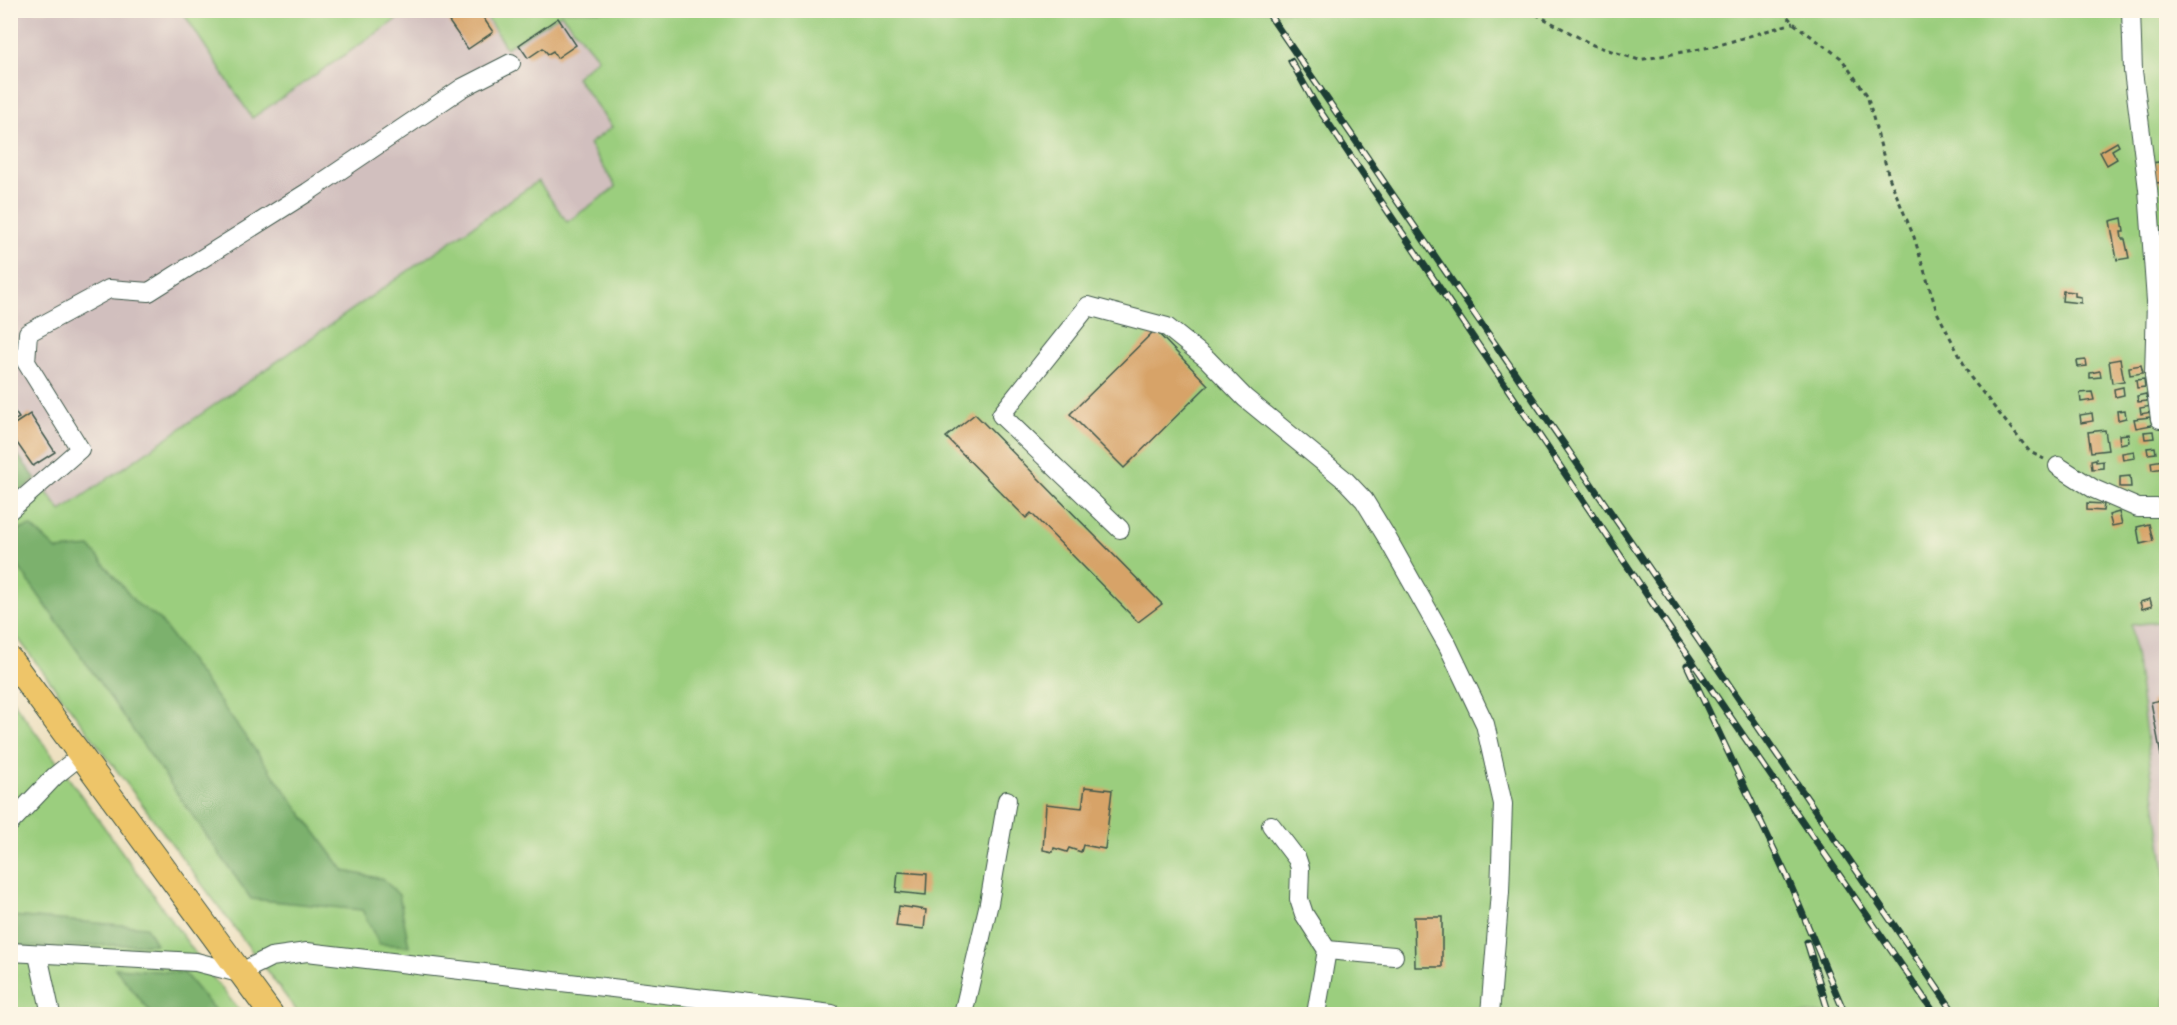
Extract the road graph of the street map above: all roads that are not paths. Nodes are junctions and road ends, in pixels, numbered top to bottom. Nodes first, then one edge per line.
1 (2131, 10) edge
2 (511, 63) dead end
3 (2160, 419) dead end
4 (2058, 466) road end
5 (2166, 508) edge
6 (10, 510) edge
7 (1120, 529) dead end
8 (10, 660) edge
9 (80, 756) junction
10 (1007, 800) dead end
11 (10, 823) edge
12 (1271, 825) dead end
13 (1328, 950) junction
14 (10, 952) edge
15 (38, 955) junction
16 (1394, 956) dead end
17 (238, 973) junction
18 (51, 1014) edge
19 (271, 1014) edge
20 (832, 1014) edge
21 (963, 1014) edge
22 (1316, 1014) edge
23 (1490, 1014) edge

1 - 3 street
2 - 6 street
4 - 5 street
7 - 23 street
8 - 9 main road
9 - 11 street
9 - 17 main road
10 - 21 street
12 - 13 street
13 - 16 street
13 - 22 street
14 - 15 street
15 - 17 street
15 - 18 street
17 - 19 main road
17 - 20 street

